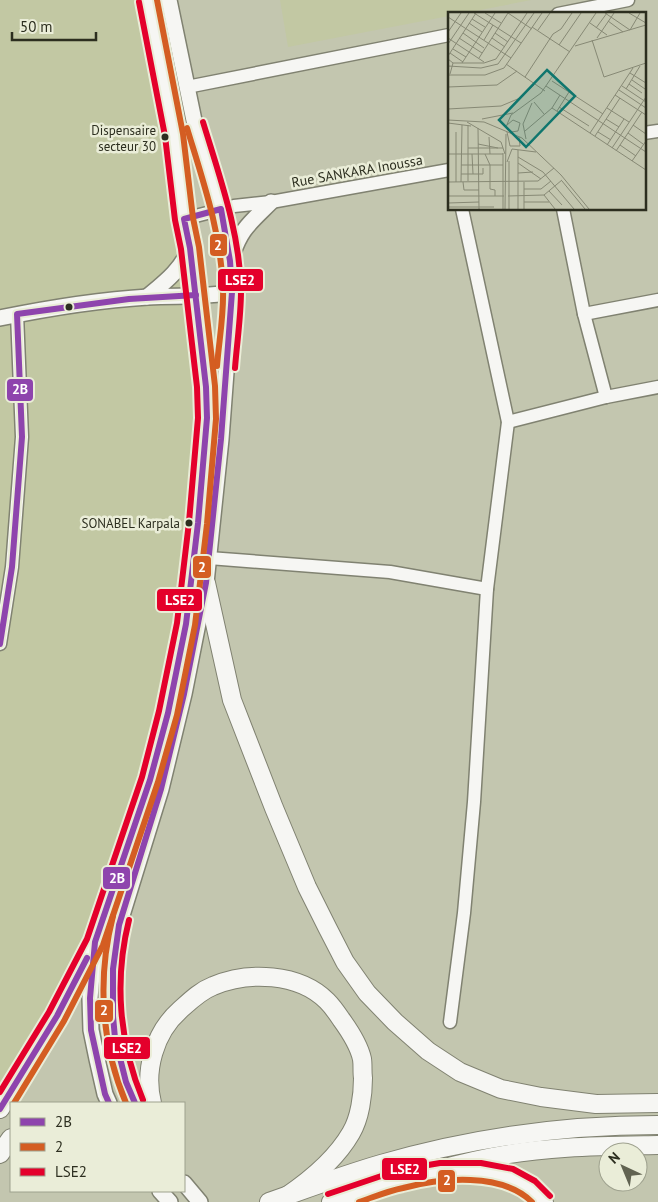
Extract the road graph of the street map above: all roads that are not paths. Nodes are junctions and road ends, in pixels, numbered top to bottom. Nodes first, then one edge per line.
1 (148, 0) edge
2 (169, 0) edge
3 (628, 0) edge
4 (568, 12) edge
5 (448, 36) edge
6 (187, 86) junction
7 (448, 170) edge
8 (271, 202) junction
9 (221, 210) junction
10 (462, 210) edge
11 (563, 210) edge
12 (184, 219) junction
13 (190, 248) junction
14 (230, 261) junction
15 (232, 292) junction
16 (196, 295) junction
17 (147, 297) junction
18 (658, 300) edge
19 (17, 314) junction
20 (584, 314) junction
21 (0, 318) edge
22 (658, 388) edge
23 (606, 397) junction
24 (508, 422) junction
25 (209, 558) junction
26 (206, 583) junction
27 (486, 589) junction
28 (0, 644) edge
29 (95, 942) junction
30 (450, 1022) dead end
31 (109, 1102) edge
32 (134, 1102) edge
33 (152, 1102) edge
34 (658, 1103) edge
35 (0, 1109) edge
36 (658, 1125) edge
37 (10, 1139) edge
38 (658, 1145) edge
39 (0, 1154) edge
40 (401, 1179) junction
41 (185, 1184) edge
42 (161, 1192) edge
43 (287, 1196) junction
44 (170, 1202) edge
45 (200, 1202) edge
46 (269, 1202) edge
47 (331, 1202) edge
48 (544, 1202) edge

1 - 12 main road
2 - 6 main road
3 - 4 street
5 - 6 street
6 - 9 main road
7 - 8 street, Rue SANKARA Inoussa
8 - 9 street, Rue SANKARA Inoussa
8 - 14 main road
9 - 12 street, Rue SANKARA Inoussa
9 - 14 main road
10 - 24 street
11 - 20 street
12 - 13 main road
13 - 16 main road
13 - 17 main road
14 - 15 main road
15 - 16 main road
15 - 25 main road
16 - 17 main road
16 - 29 main road
17 - 19 main road
18 - 20 street
19 - 21 main road
19 - 28 street
20 - 23 street
22 - 23 street
23 - 24 street
24 - 27 street
25 - 26 main road
25 - 27 street
26 - 32 main road
26 - 34 highway
27 - 30 street
29 - 31 main road
29 - 35 highway
33 - 43 highway
36 - 43 highway
37 - 39 highway
38 - 40 highway
40 - 47 highway
40 - 48 highway
41 - 45 main road
42 - 44 main road
43 - 46 highway

